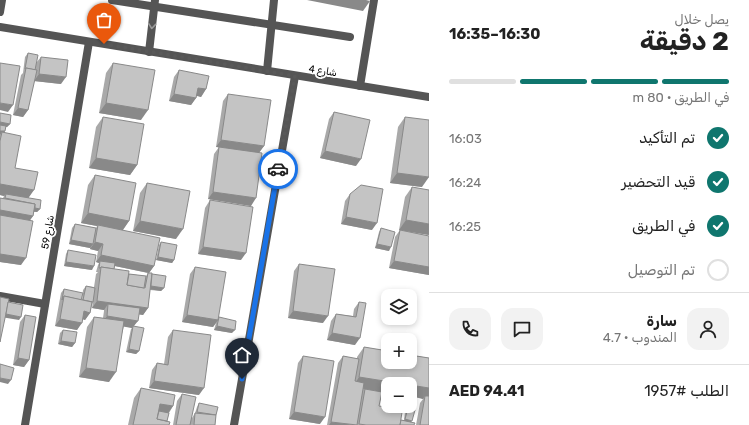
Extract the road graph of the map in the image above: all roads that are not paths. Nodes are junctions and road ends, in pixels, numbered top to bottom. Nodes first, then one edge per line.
1 (2, 0) edge
2 (112, 0) edge
3 (274, 0) edge
4 (374, 0) edge
5 (155, 3) edge
6 (0, 12) edge
7 (272, 25) junction
8 (0, 27) edge
9 (350, 37) dead end
10 (89, 42) junction
11 (149, 52) junction
12 (267, 71) junction
13 (295, 76) junction
14 (360, 86) junction
15 (429, 97) edge
16 (0, 296) edge
17 (45, 304) junction
18 (25, 425) edge
19 (234, 425) edge

1 - 6 street
2 - 5 street
3 - 7 street
4 - 14 street
5 - 7 street
5 -> 11 street
7 - 9 street
7 - 12 street
8 - 10 street, شارع 4
10 - 11 street, شارع 4
10 - 17 street, شارع 59
11 - 12 street, شارع 4
12 - 13 street, شارع 4
13 - 14 street, شارع 4
13 - 19 street
14 - 15 street, شارع 4
16 - 17 street
17 - 18 street, شارع 59

